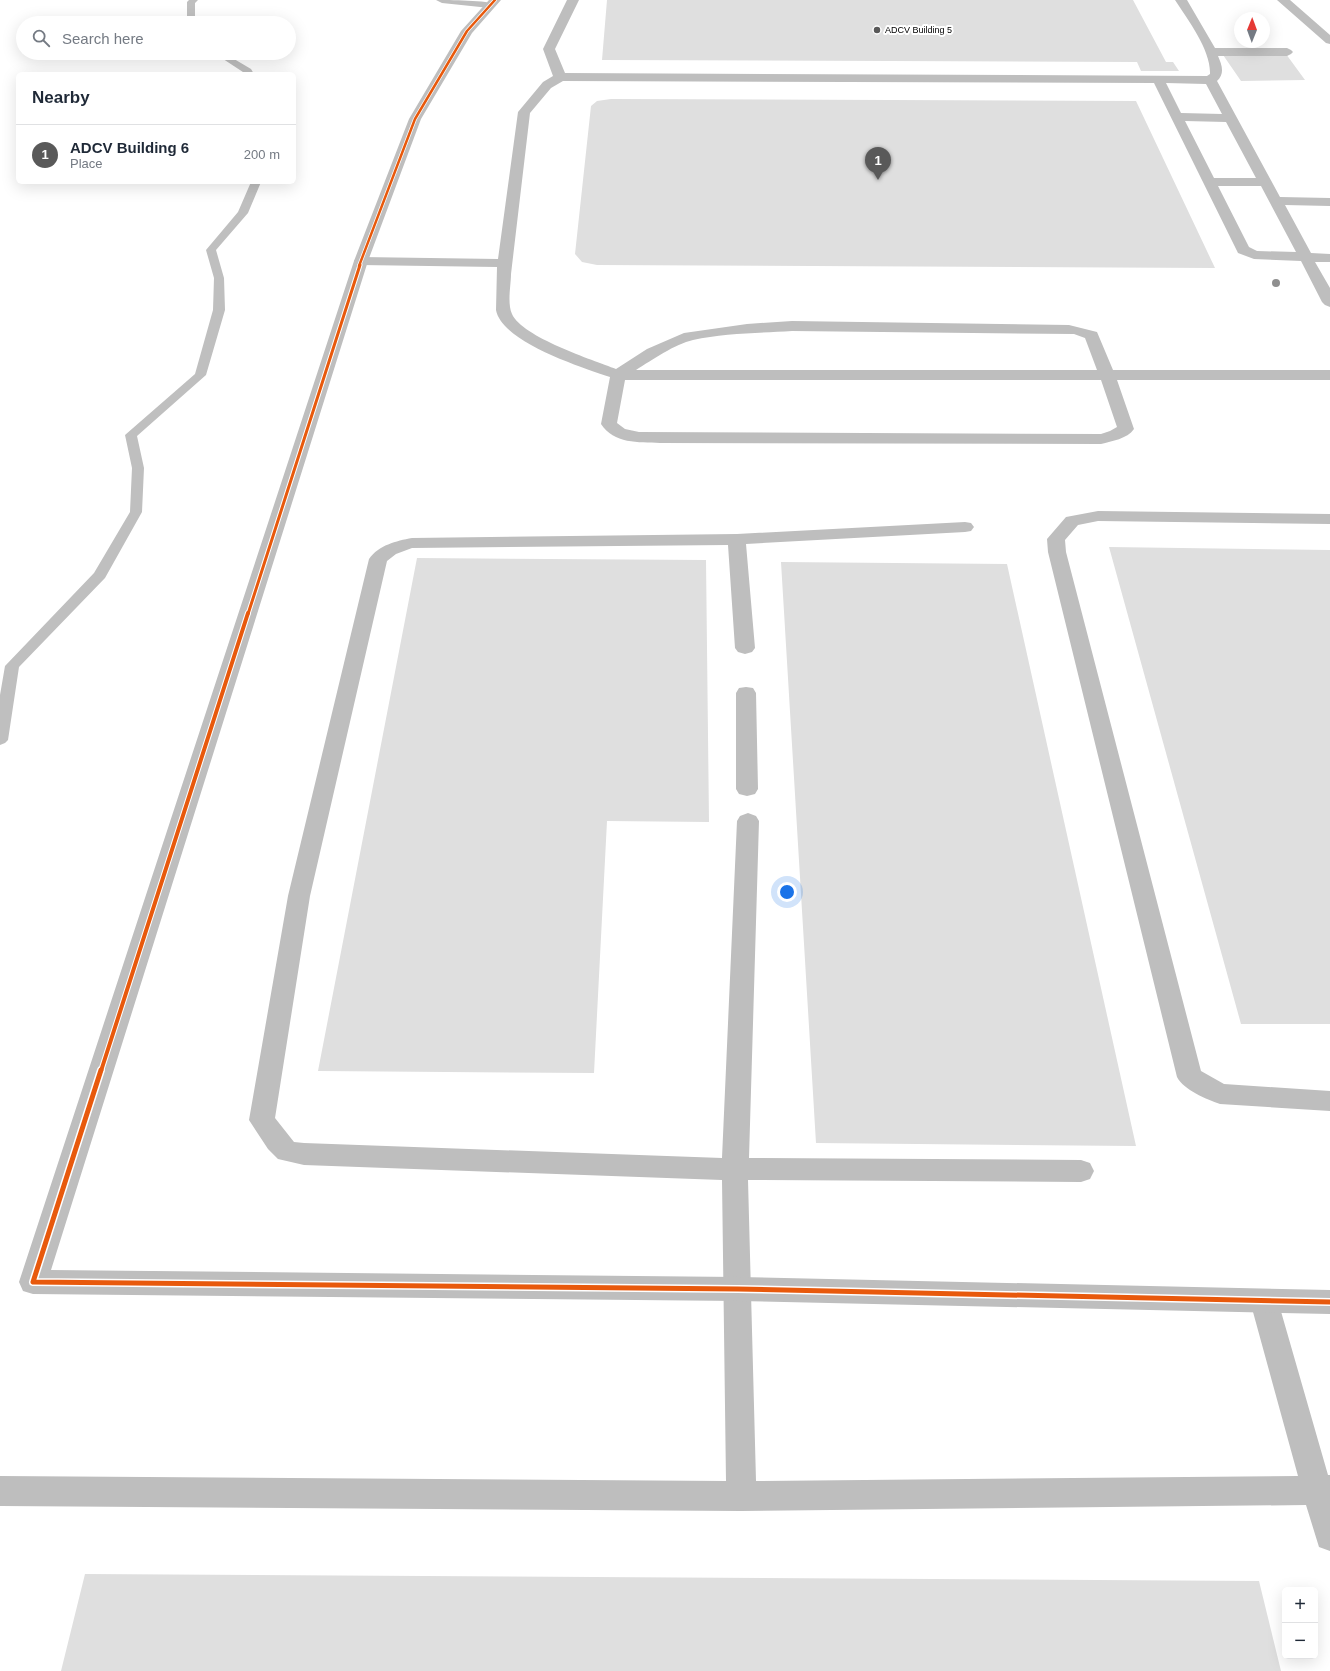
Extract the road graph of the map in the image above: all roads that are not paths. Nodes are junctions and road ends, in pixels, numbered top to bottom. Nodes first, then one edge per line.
1 (442, 0) edge
2 (573, 0) edge
3 (1181, 0) edge
4 (1283, 0) edge
5 (492, 2) edge
6 (1330, 41) edge
7 (1211, 52) junction
8 (1287, 52) dead end
9 (560, 77) junction
10 (1158, 79) junction
11 (1210, 80) junction
12 (1176, 117) junction
13 (1231, 118) junction
14 (1209, 182) junction
15 (1265, 182) junction
16 (1275, 201) junction
17 (1330, 202) edge
18 (1306, 257) junction
19 (1330, 258) edge
20 (361, 261) junction
21 (505, 263) junction
22 (1330, 302) edge
23 (1330, 375) edge
24 (618, 376) junction
25 (1108, 376) junction
26 (1330, 518) edge
27 (965, 527) dead end
28 (737, 539) junction
29 (745, 648) dead end
30 (746, 693) dead end
31 (747, 789) dead end
32 (748, 821) dead end
33 (1330, 1101) edge
34 (735, 1169) junction
35 (1081, 1171) dead end
36 (738, 1289) junction
37 (1264, 1301) junction
38 (1330, 1302) edge
39 (1323, 1490) edge
40 (0, 1491) edge
41 (741, 1496) junction
42 (1330, 1536) edge

1 - 5 street
2 - 9 street
3 - 7 street
4 - 6 street
5 - 20 street
7 - 8 street
7 - 11 street
9 - 10 street
9 - 21 street
10 - 11 street
10 - 12 street
11 - 13 street
12 - 13 street
12 - 14 street
13 - 15 street
14 - 15 street
14 - 18 street
15 - 16 street
16 - 17 street
16 - 18 street
18 - 19 street
18 - 22 street
20 - 21 street
20 - 36 street
21 - 24 street
23 - 25 street
24 - 25 street
24 - 25 street
24 - 25 street
26 - 33 street
27 - 28 street
28 - 29 street
28 - 34 street
30 - 31 street
32 - 34 street
34 - 35 street
34 - 36 street
36 - 37 street
36 - 41 street
37 - 38 street
37 - 39 street
39 - 41 street
39 - 42 street
40 - 41 street

